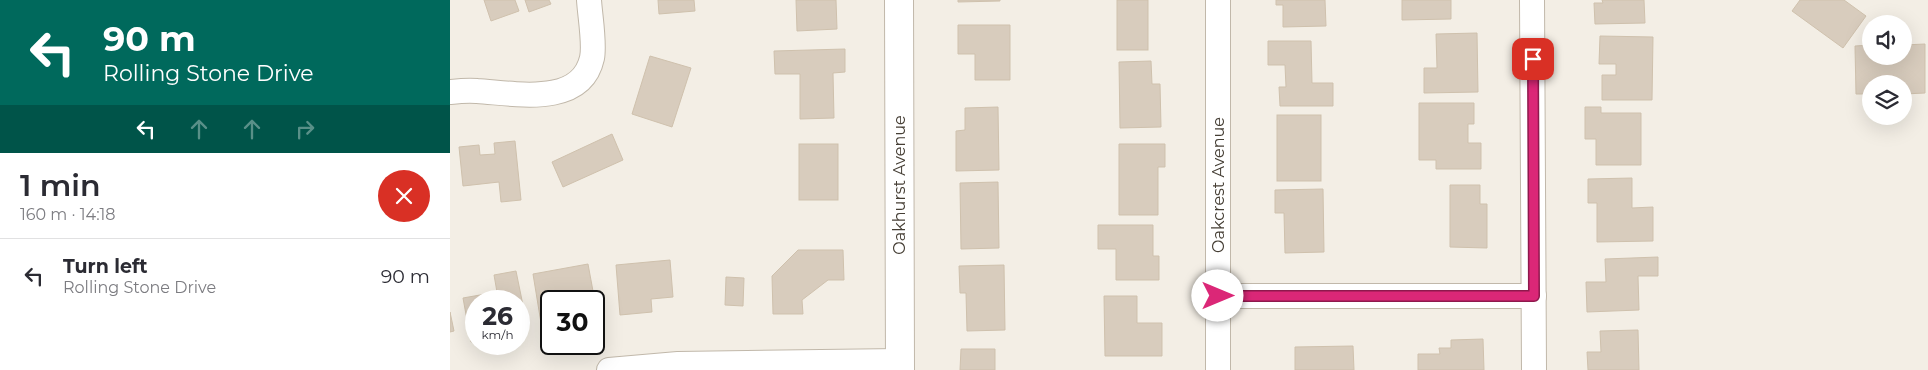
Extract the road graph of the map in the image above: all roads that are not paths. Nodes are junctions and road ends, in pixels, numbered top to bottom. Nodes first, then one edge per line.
1 (589, 0) edge
2 (899, 0) edge
3 (1218, 0) edge
4 (1532, 0) edge
5 (450, 92) edge
6 (1218, 296) junction
7 (1534, 296) junction
8 (900, 366) edge
9 (609, 370) edge
10 (1218, 370) edge
11 (1534, 370) edge

1 - 5 street
2 - 8 street, Oakhurst Avenue
3 - 6 street, Oakcrest Avenue
4 - 7 street
6 - 7 street
6 - 10 street, Oakcrest Avenue
7 - 11 street
8 - 9 street

